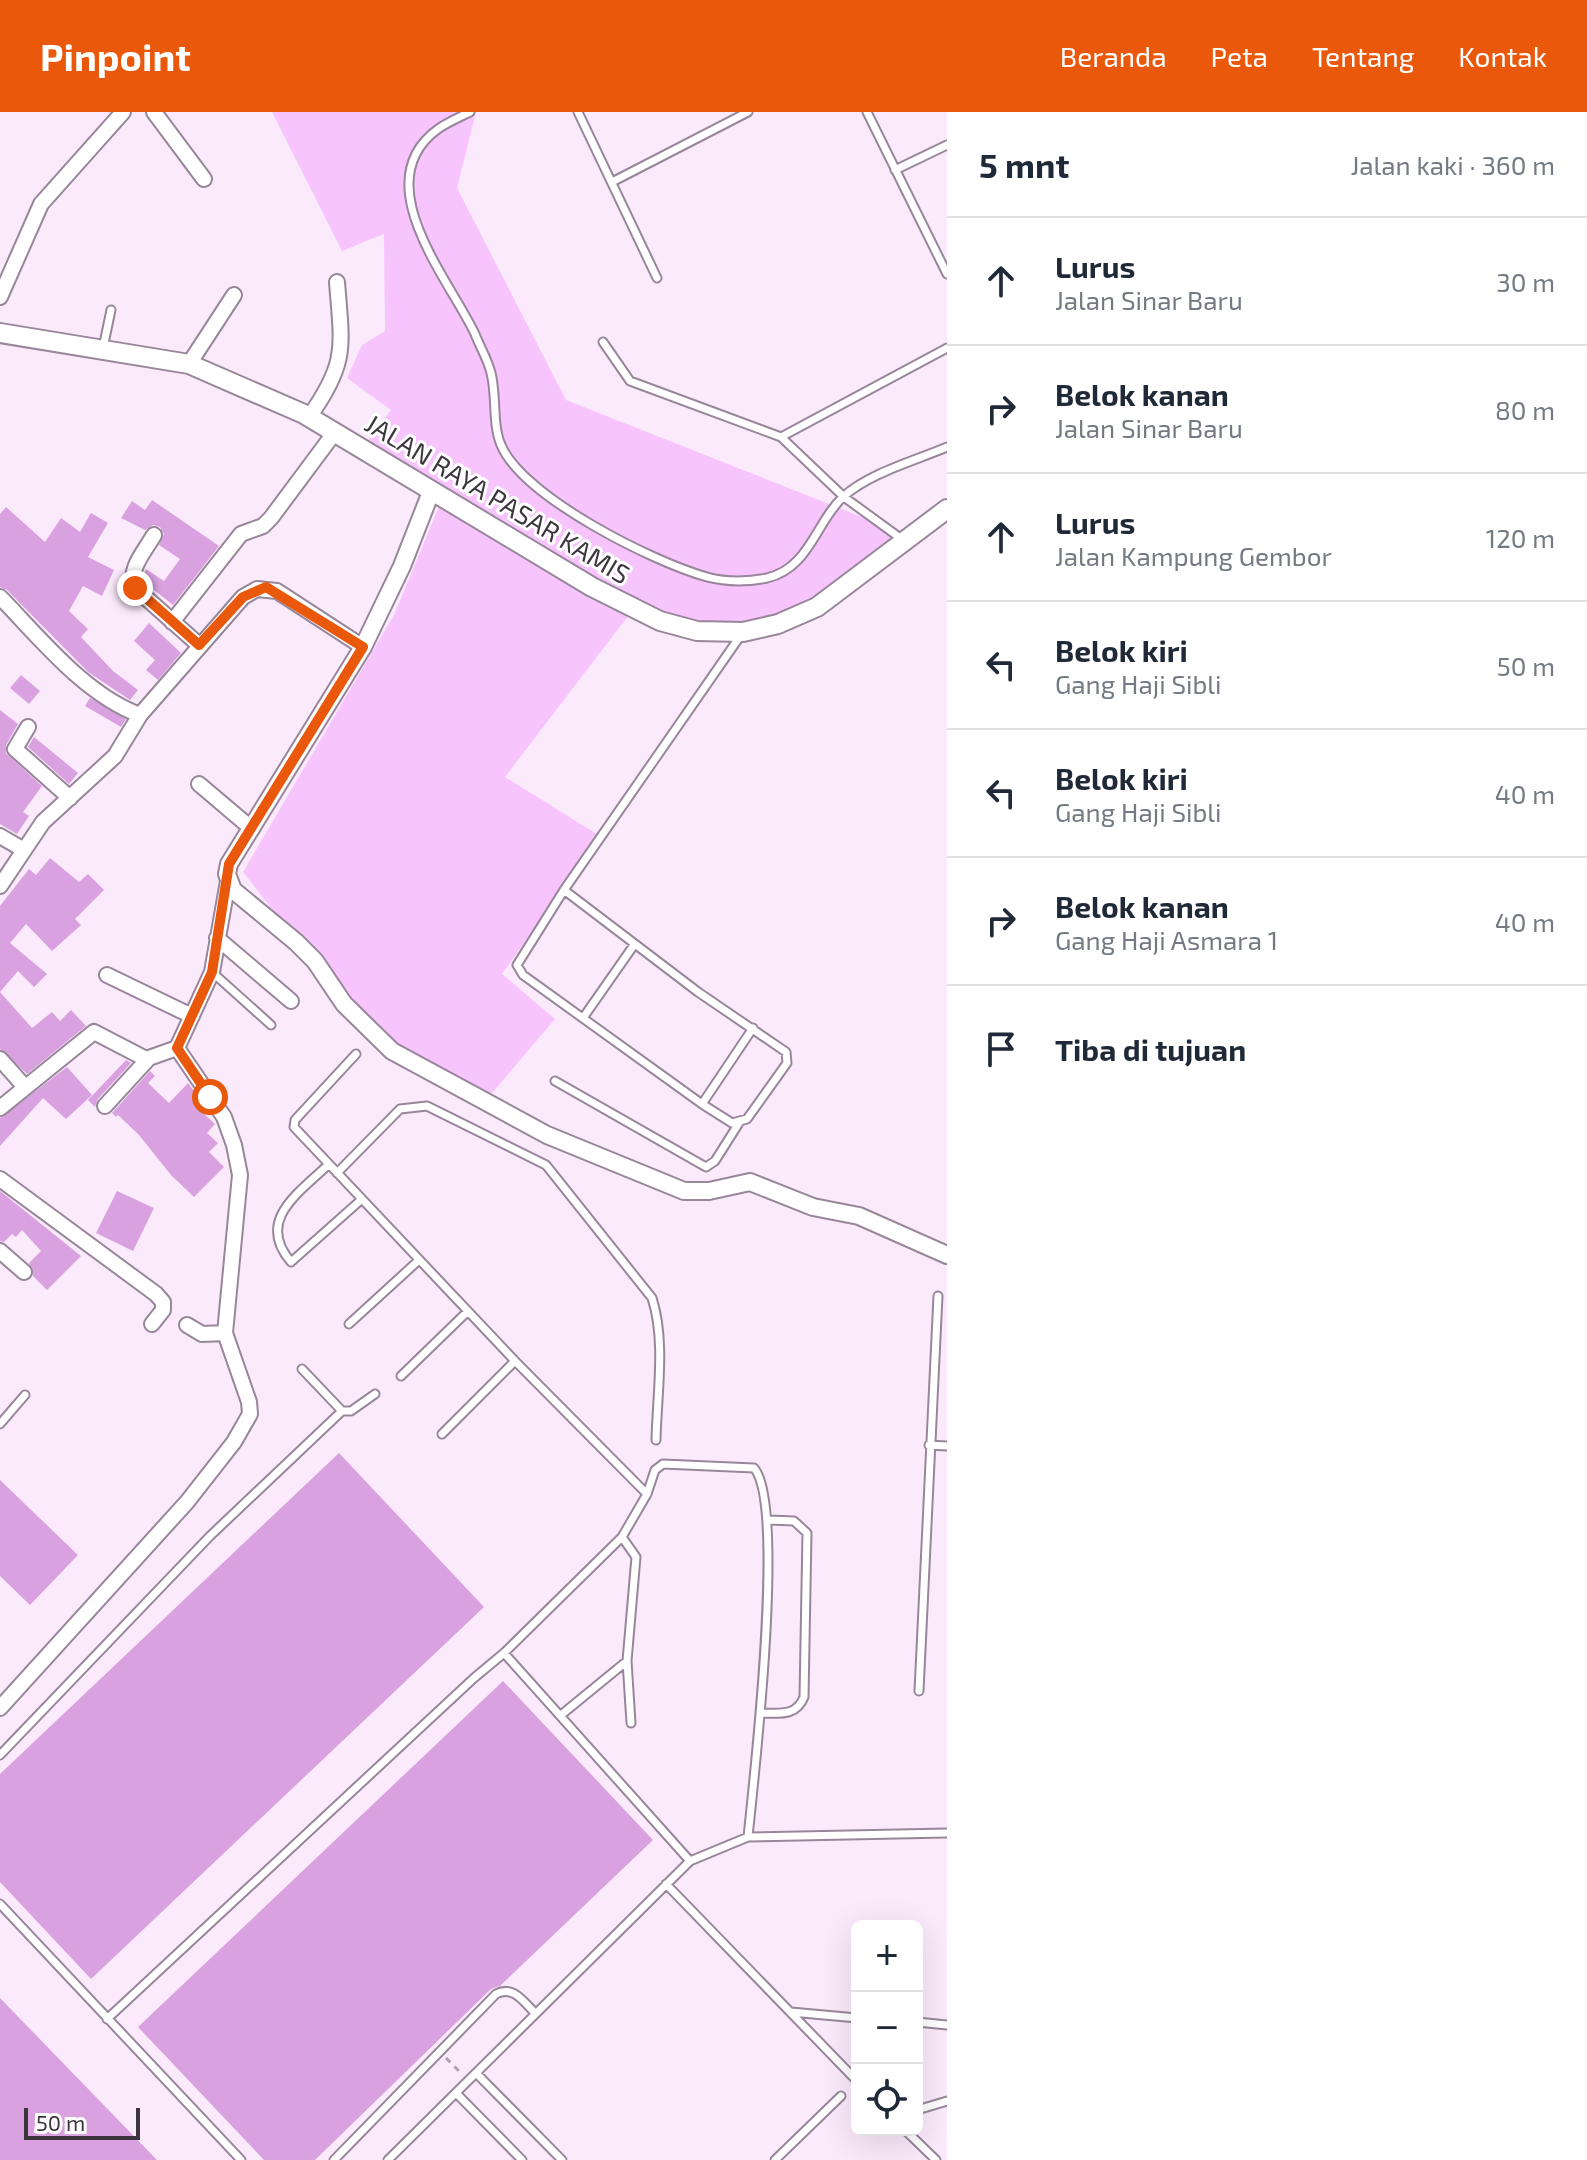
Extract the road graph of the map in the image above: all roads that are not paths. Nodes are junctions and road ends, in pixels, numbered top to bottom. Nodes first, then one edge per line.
1 (123, 112) edge
2 (154, 112) edge
3 (470, 112) edge
4 (578, 112) edge
5 (748, 112) edge
6 (867, 112) edge
7 (947, 145) edge
8 (895, 170) junction
9 (204, 179) dead end
10 (612, 182) junction
11 (947, 274) edge
12 (657, 278) dead end
13 (337, 282) dead end
14 (234, 295) dead end
15 (0, 297) edge
16 (111, 310) dead end
17 (0, 333) edge
18 (603, 342) dead end
19 (947, 348) edge
20 (102, 350) junction
21 (189, 364) junction
22 (309, 417) junction
23 (335, 432) junction
24 (781, 437) junction
25 (947, 447) edge
26 (431, 492) junction
27 (844, 497) junction
28 (947, 509) edge
29 (154, 535) dead end
30 (905, 541) junction
31 (2, 604) edge
32 (172, 622) junction
33 (743, 632) junction
34 (199, 645) junction
35 (363, 647) junction
36 (140, 715) junction
37 (28, 727) dead end
38 (199, 784) dead end
39 (70, 798) junction
40 (252, 829) junction
41 (0, 836) edge
42 (24, 850) junction
43 (228, 881) junction
44 (0, 886) edge
45 (564, 890) junction
46 (217, 938) junction
47 (634, 945) junction
48 (212, 972) junction
49 (107, 975) dead end
50 (291, 1001) dead end
51 (192, 1016) junction
52 (583, 1018) junction
53 (271, 1025) dead end
54 (753, 1028) junction
55 (177, 1048) junction
56 (356, 1054) dead end
57 (0, 1059) edge
58 (148, 1059) junction
59 (555, 1081) dead end
60 (25, 1087) junction
61 (702, 1104) junction
62 (105, 1106) dead end
63 (0, 1108) edge
64 (739, 1123) junction
65 (329, 1164) junction
66 (337, 1173) junction
67 (0, 1179) edge
68 (362, 1199) junction
69 (0, 1251) edge
70 (947, 1255) edge
71 (419, 1260) junction
72 (24, 1272) dead end
73 (938, 1296) dead end
74 (468, 1311) junction
75 (152, 1324) dead end
76 (349, 1324) dead end
77 (187, 1325) dead end
78 (225, 1333) junction
79 (515, 1361) junction
80 (302, 1369) dead end
81 (401, 1376) dead end
82 (375, 1394) dead end
83 (25, 1395) dead end
84 (342, 1411) junction
85 (0, 1424) edge
86 (442, 1434) dead end
87 (656, 1440) dead end
88 (929, 1445) junction
89 (947, 1446) edge
90 (647, 1494) junction
91 (769, 1520) junction
92 (622, 1537) junction
93 (504, 1653) junction
94 (627, 1661) junction
95 (919, 1691) dead end
96 (0, 1708) edge
97 (760, 1713) junction
98 (561, 1715) junction
99 (631, 1723) dead end
100 (0, 1755) edge
101 (947, 1833) edge
102 (748, 1837) junction
103 (690, 1861) junction
104 (666, 1884) junction
105 (0, 1904) edge
106 (791, 2012) junction
107 (535, 2013) junction
108 (851, 2017) edge
109 (107, 2019) junction
110 (923, 2023) edge
111 (947, 2025) edge
112 (476, 2073) junction
113 (851, 2075) edge
114 (456, 2093) junction
115 (841, 2096) dead end
116 (947, 2101) edge
117 (923, 2108) edge
118 (911, 2136) edge
119 (241, 2160) edge
120 (334, 2160) edge
121 (388, 2160) edge
122 (522, 2160) edge
123 (562, 2160) edge
124 (775, 2160) edge
125 (936, 2160) edge

1 - 15 street
2 - 9 street
3 - 27 lane
4 - 10 lane
5 - 10 lane
6 - 8 lane
7 - 8 lane
8 - 11 lane
10 - 12 lane
13 - 22 street
14 - 21 street
16 - 20 lane
17 - 20 main road, JALAN RAYA PASAR KAMIS
18 - 24 lane
19 - 24 lane
20 - 21 main road, JALAN RAYA PASAR KAMIS
21 - 22 main road, JALAN RAYA PASAR KAMIS
22 - 23 main road, JALAN RAYA PASAR KAMIS
23 - 26 main road, JALAN RAYA PASAR KAMIS
23 - 32 street
24 - 27 lane
25 - 27 lane
26 - 33 main road, JALAN RAYA PASAR KAMIS
26 - 35 street
27 - 30 lane
28 - 30 main road, JALAN RAYA PASAR KAMIS
29 - 32 street
30 - 33 main road, JALAN RAYA PASAR KAMIS
31 - 36 street
32 - 34 street
33 - 45 lane
34 - 35 street
34 - 36 street
35 - 40 street
36 - 39 street
37 - 39 street
38 - 40 street
39 - 42 street
40 - 43 street
41 - 42 street
42 - 44 street
43 - 46 street
43 - 70 street
45 - 47 lane
45 - 52 lane
46 - 48 street
46 - 50 street
47 - 52 lane
47 - 54 lane
48 - 51 street
48 - 53 lane
49 - 51 street
51 - 55 street
52 - 61 lane
54 - 61 lane
54 - 64 lane
55 - 58 street
55 - 78 street
56 - 65 lane
57 - 60 street
58 - 60 street
58 - 62 street
59 - 64 lane
60 - 63 street
61 - 64 lane
65 - 66 lane
65 - 68 lane
66 - 68 lane
66 - 87 lane
67 - 75 street
68 - 71 lane
69 - 72 street
71 - 74 lane
71 - 76 lane
73 - 88 lane
74 - 79 lane
74 - 81 lane
77 - 78 street
78 - 96 street
79 - 86 lane
79 - 90 lane
80 - 84 lane
82 - 84 lane
83 - 85 lane
84 - 100 lane
88 - 89 lane
88 - 95 lane
90 - 91 lane
90 - 92 lane
91 - 97 lane
91 - 97 lane
92 - 93 lane
92 - 94 lane
93 - 98 lane
93 - 109 lane
94 - 98 lane
94 - 99 lane
97 - 102 lane
98 - 103 lane
101 - 102 lane
102 - 103 lane
103 - 104 lane
104 - 106 lane
104 - 107 lane
105 - 109 lane
106 - 108 lane
106 - 113 lane
107 - 112 lane
107 - 120 lane
109 - 119 lane
110 - 111 lane
112 - 114 lane
112 - 123 lane
114 - 121 lane
114 - 122 lane
115 - 124 lane
116 - 117 lane
118 - 125 lane

